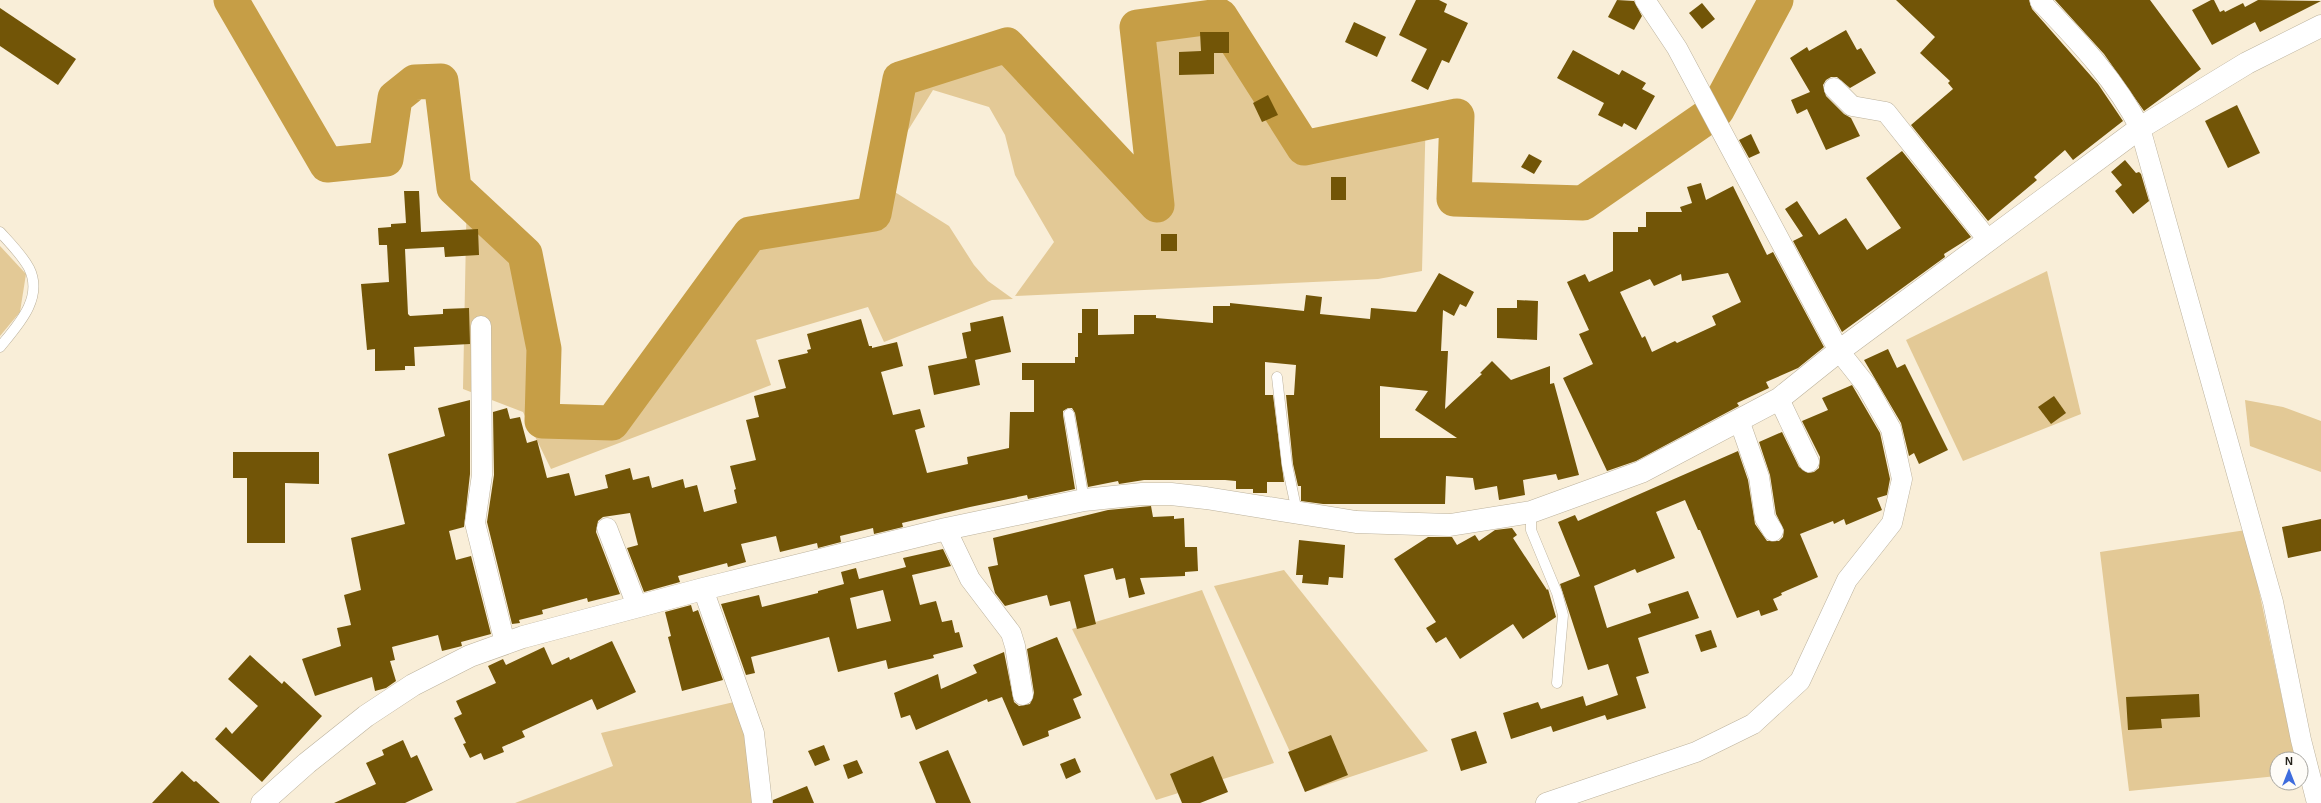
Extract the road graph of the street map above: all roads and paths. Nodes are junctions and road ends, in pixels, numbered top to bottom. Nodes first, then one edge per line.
1 (1645, 0) edge
2 (2040, 1) dead end
3 (2321, 26) edge
4 (1834, 88) dead end
5 (2140, 128) junction
6 (0, 232) edge
7 (1988, 240) junction
8 (481, 326) dead end
9 (0, 347) edge
10 (1839, 351) junction
11 (1277, 377) dead end
12 (1779, 399) junction
13 (1069, 414) dead end
14 (1739, 420) junction
15 (1809, 462) dead end
16 (1084, 500) junction
17 (1297, 512) junction
18 (1531, 512) junction
19 (606, 528) dead end
20 (946, 529) junction
21 (1773, 531) dead end
22 (703, 589) junction
23 (637, 606) junction
24 (505, 643) junction
25 (1557, 683) dead end
26 (1023, 695) dead end
27 (262, 803) edge
28 (762, 803) edge
29 (1546, 803) edge
30 (2318, 803) edge

1 - 10 street
2 - 5 street
3 - 5 street
4 - 7 street
5 - 7 street
5 - 30 street
6 - 9 lane
7 - 10 street
8 - 24 street
10 - 12 street
10 - 29 street
11 - 17 lane
12 - 14 street
12 - 15 street
13 - 16 lane
14 - 18 street
14 - 21 street
16 - 17 street
16 - 20 street
17 - 18 street
18 - 25 lane
19 - 23 street
20 - 22 street
20 - 26 street
22 - 23 street
22 - 28 street
23 - 24 street
24 - 27 street

